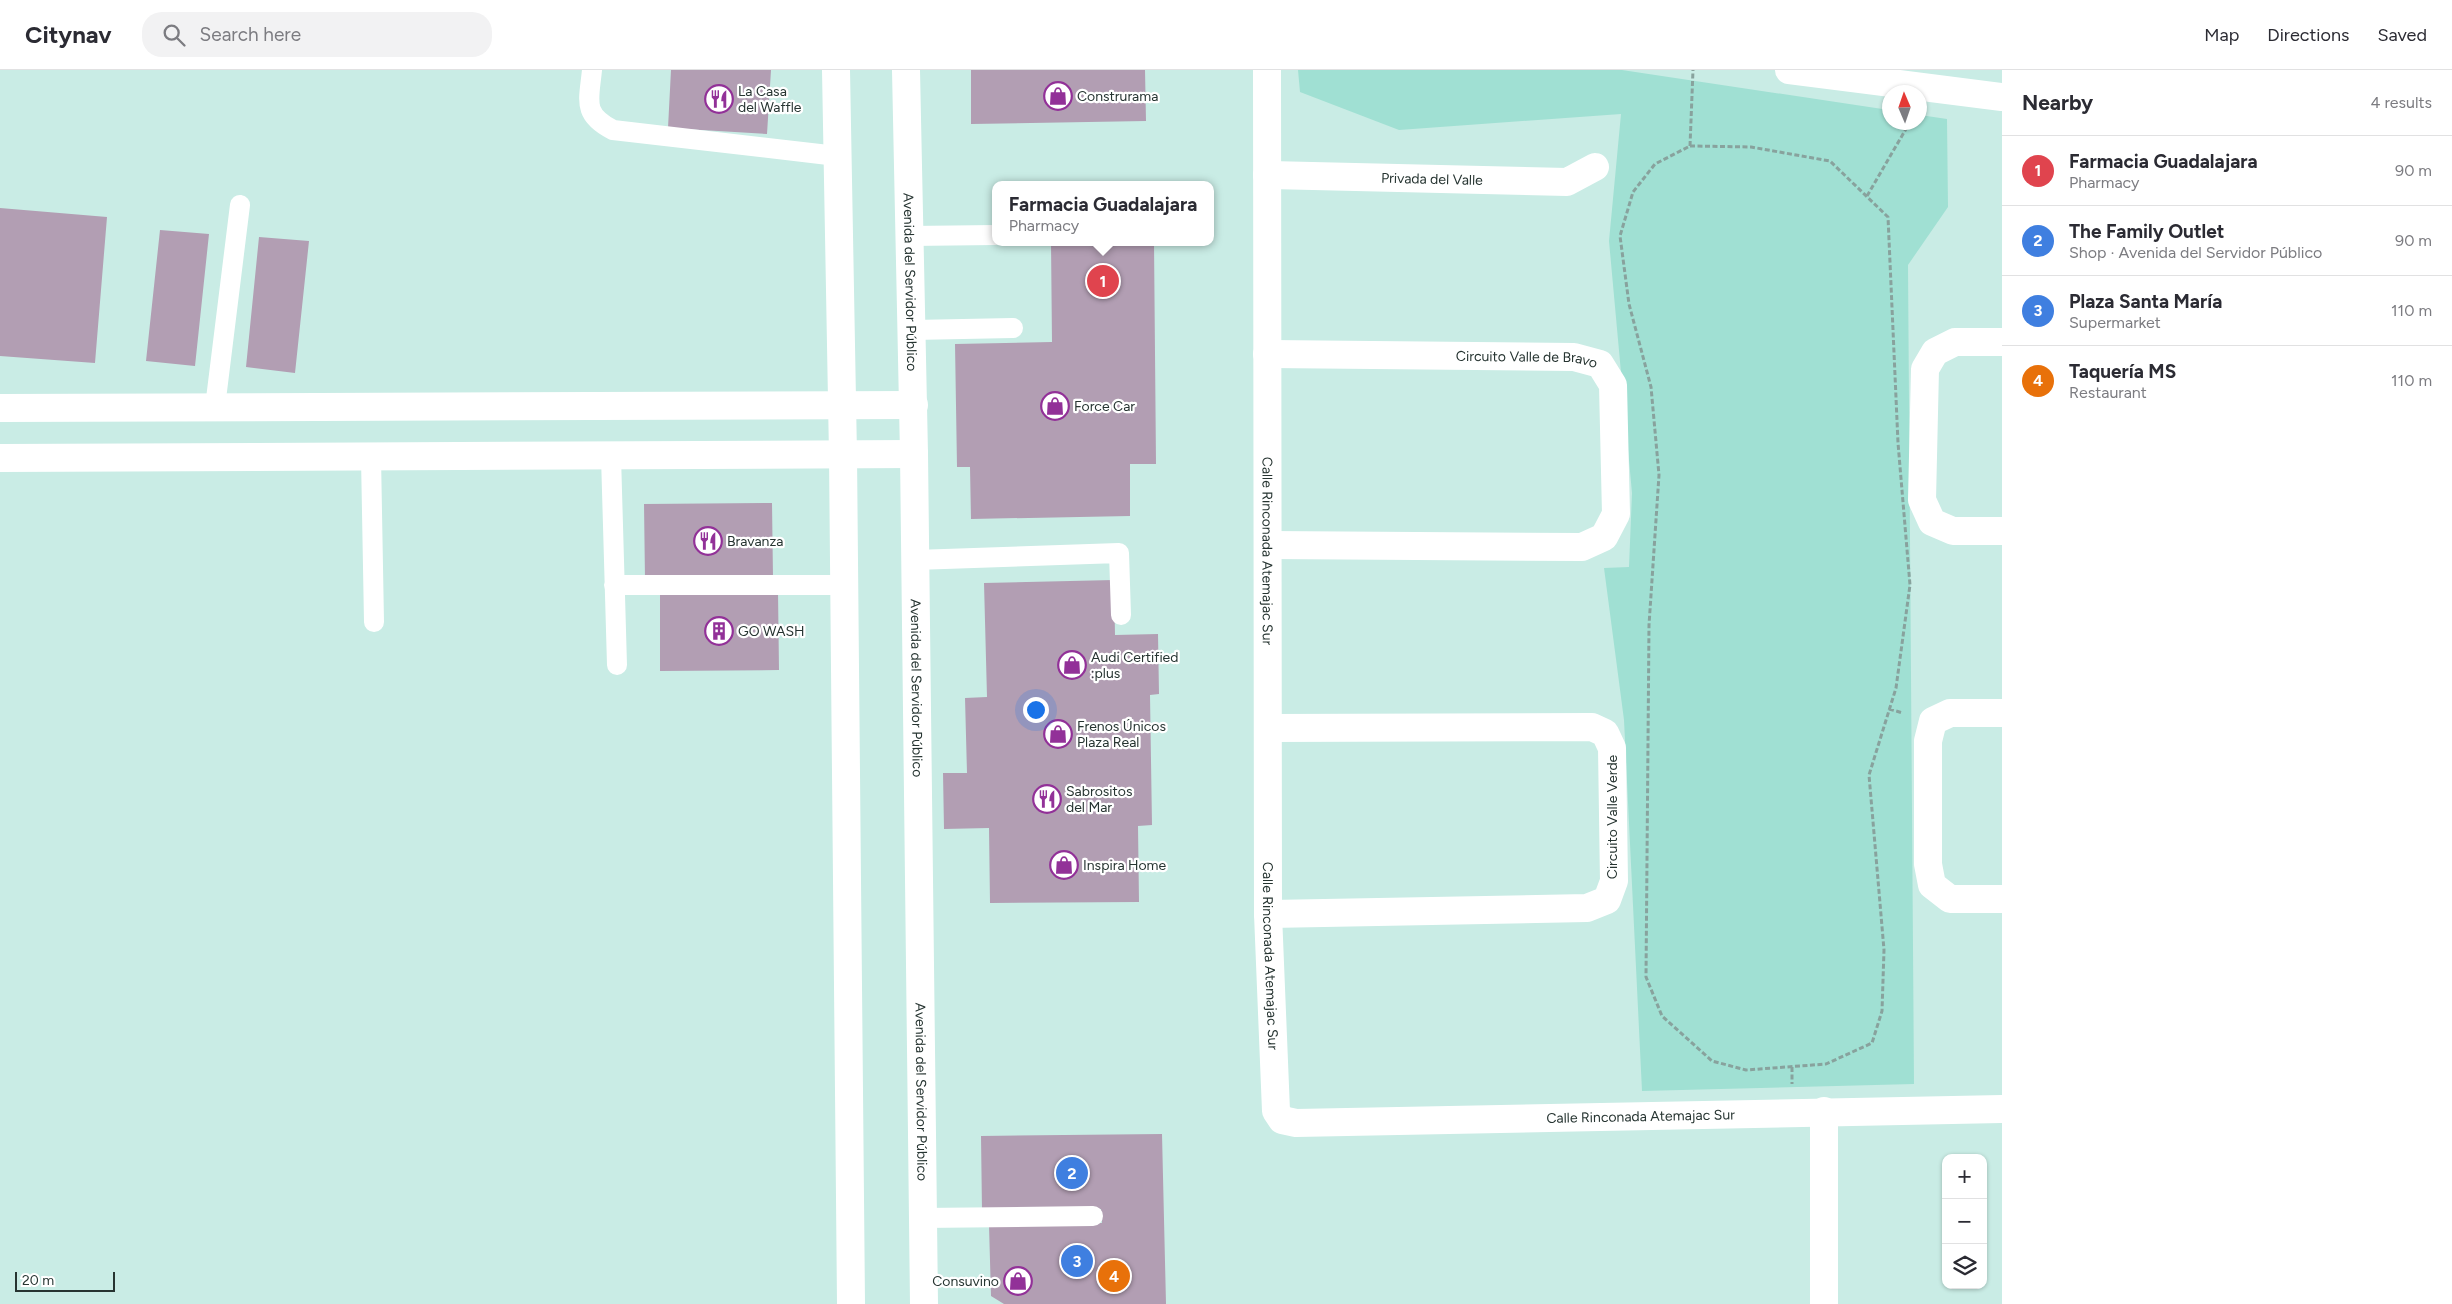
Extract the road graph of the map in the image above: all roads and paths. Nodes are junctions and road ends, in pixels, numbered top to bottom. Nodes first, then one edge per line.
1 (592, 70) edge
2 (836, 70) edge
3 (906, 70) edge
4 (1267, 70) edge
5 (1693, 70) edge
6 (1789, 70) edge
7 (1840, 74) edge
8 (1884, 76) edge
9 (2002, 97) edge
10 (1905, 130) edge
11 (1690, 146) junction
12 (837, 156) junction
13 (1595, 167) dead end
14 (1266, 176) junction
15 (1867, 196) junction
16 (240, 205) dead end
17 (992, 235) edge
18 (910, 236) junction
19 (1013, 328) dead end
20 (913, 330) junction
21 (2002, 342) edge
22 (1266, 354) junction
23 (842, 405) junction
24 (914, 405) junction
25 (216, 407) junction
26 (0, 408) edge
27 (914, 454) junction
28 (843, 455) junction
29 (611, 456) junction
30 (371, 457) junction
31 (0, 458) edge
32 (2002, 531) edge
33 (1268, 545) junction
34 (916, 560) junction
35 (614, 585) junction
36 (844, 585) junction
37 (1121, 615) dead end
38 (374, 622) dead end
39 (617, 665) dead end
40 (2002, 713) edge
41 (1269, 728) junction
42 (2002, 899) edge
43 (1268, 914) junction
44 (2002, 1109) edge
45 (1824, 1111) junction
46 (1093, 1216) dead end
47 (922, 1218) junction
48 (851, 1304) edge
49 (924, 1304) edge
50 (1824, 1304) edge

1 - 12 lane
2 - 12 street
3 - 18 street, Avenida del Servidor Público
4 - 14 street, Calle Rinconada Atemajac Sur
5 - 11 path
6 - 7 street
7 - 8 street
8 - 9 street
10 - 15 path
11 - 15 path
11 - 15 path
12 - 23 street
13 - 14 street, Privada del Valle
14 - 22 street, Calle Rinconada Atemajac Sur
16 - 25 lane
17 - 18 lane
18 - 20 street, Avenida del Servidor Público
19 - 20 lane
20 - 24 street, Avenida del Servidor Público
21 - 32 street
22 - 33 street, Calle Rinconada Atemajac Sur
22 - 33 street, Circuito Valle de Bravo
23 - 24 street
23 - 25 street
23 - 28 street
24 - 27 street, Avenida del Servidor Público
25 - 26 street
27 - 28 street
27 - 34 street, Avenida del Servidor Público
28 - 29 street
28 - 36 street
29 - 30 street
29 - 35 lane
30 - 31 street
30 - 38 lane
33 - 41 street, Calle Rinconada Atemajac Sur
34 - 37 lane
34 - 47 street, Avenida del Servidor Público
35 - 36 lane
35 - 39 lane
36 - 48 street
40 - 42 street
41 - 43 street, Calle Rinconada Atemajac Sur
41 - 43 street, Circuito Valle Verde
43 - 45 street, Calle Rinconada Atemajac Sur
44 - 45 street, Calle Rinconada Atemajac Sur
45 - 50 street
46 - 47 lane
47 - 49 street, Avenida del Servidor Público

